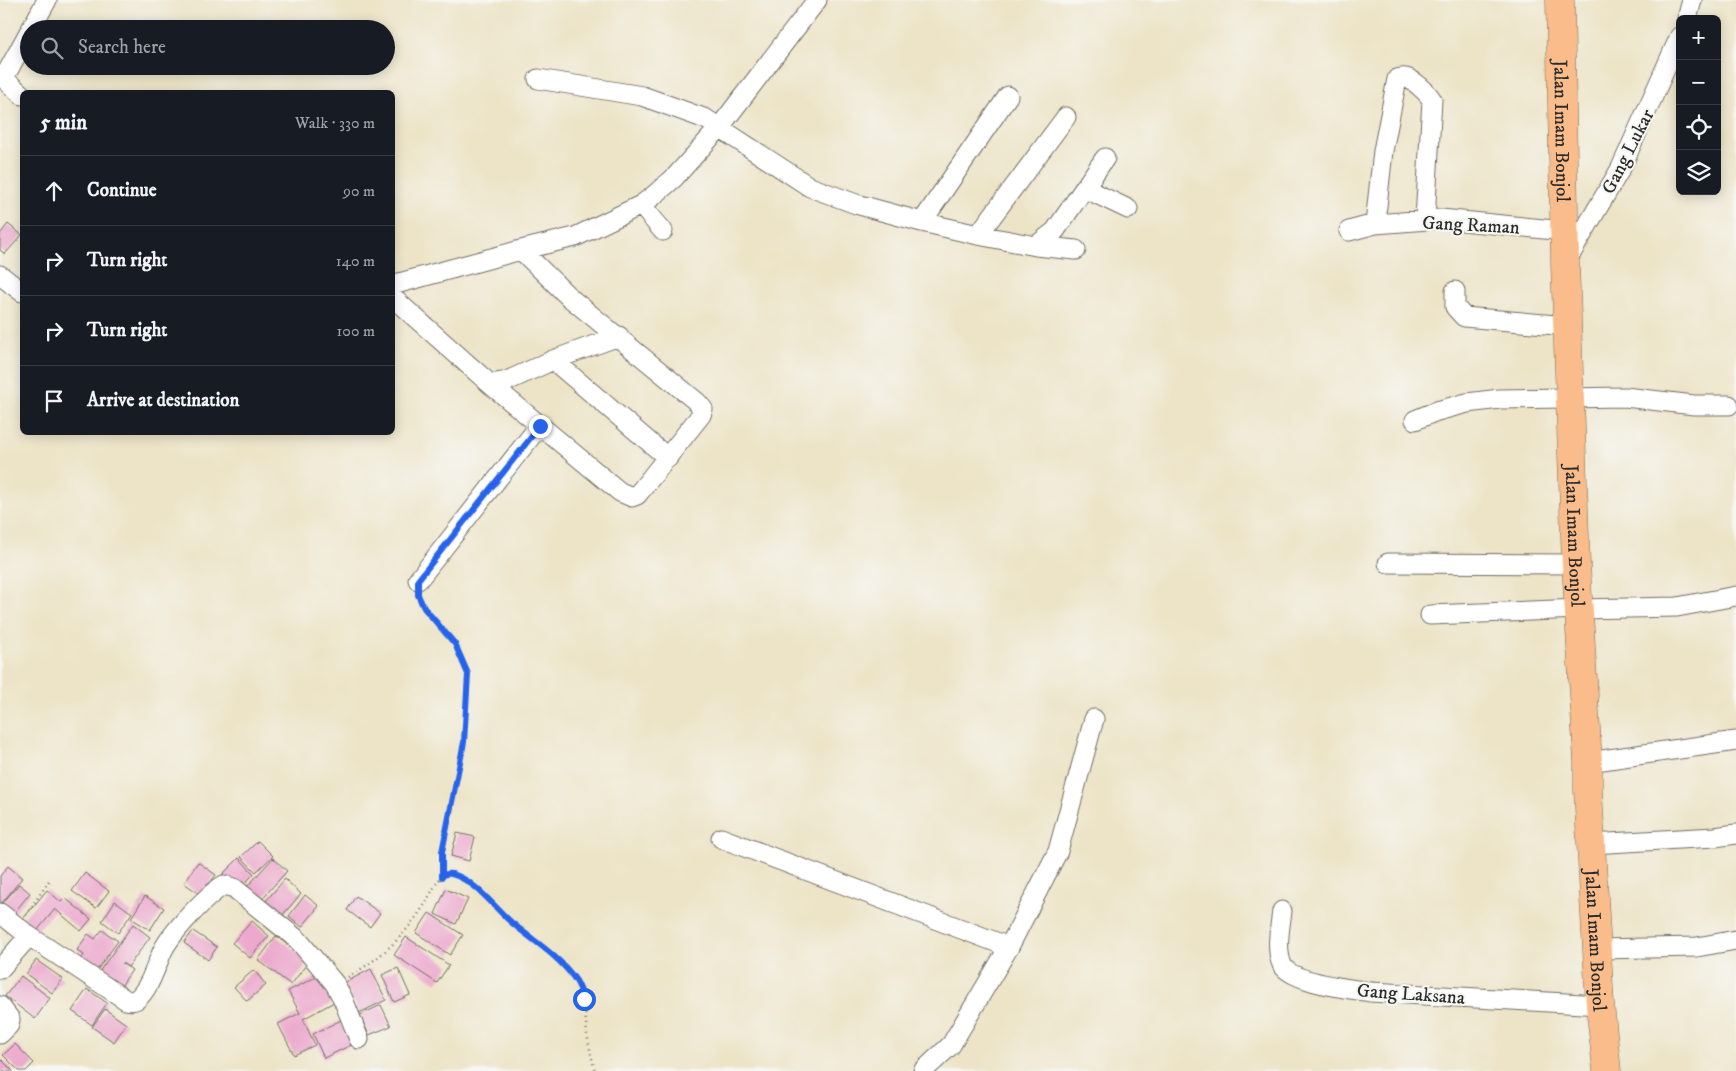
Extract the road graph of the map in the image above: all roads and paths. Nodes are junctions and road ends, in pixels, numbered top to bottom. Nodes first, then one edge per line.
1 (47, 0) edge
2 (817, 0) edge
3 (1560, 0) edge
4 (1692, 0) edge
5 (1688, 15) edge
6 (36, 20) edge
7 (1676, 45) edge
8 (20, 47) edge
9 (2, 76) edge
10 (538, 79) dead end
11 (20, 93) edge
12 (1008, 96) dead end
13 (1066, 117) dead end
14 (719, 128) junction
15 (1105, 158) dead end
16 (1084, 188) junction
17 (641, 205) junction
18 (1128, 210) dead end
19 (1425, 219) junction
20 (922, 222) junction
21 (1375, 224) junction
22 (1349, 231) dead end
23 (1565, 231) junction
24 (664, 232) dead end
25 (978, 235) junction
26 (1036, 246) junction
27 (521, 250) junction
28 (1076, 250) dead end
29 (1565, 263) junction
30 (0, 276) edge
31 (395, 284) edge
32 (20, 291) edge
33 (1455, 291) dead end
34 (395, 300) edge
35 (1568, 326) junction
36 (619, 336) junction
37 (553, 360) junction
38 (490, 384) junction
39 (1571, 399) junction
40 (1729, 405) dead end
41 (1415, 420) dead end
42 (540, 426) junction
43 (668, 458) junction
44 (1388, 563) dead end
45 (1576, 564) junction
46 (418, 580) joint
47 (1736, 596) edge
48 (1579, 609) junction
49 (1430, 615) dead end
50 (1094, 719) dead end
51 (1736, 741) edge
52 (1588, 762) junction
53 (1736, 834) edge
54 (721, 838) dead end
55 (1591, 844) junction
56 (442, 877) junction
57 (51, 878) dead end
58 (1282, 911) dead end
59 (0, 913) edge
60 (24, 931) junction
61 (1736, 940) edge
62 (1009, 947) junction
63 (1598, 949) junction
64 (0, 969) edge
65 (335, 984) junction
66 (1600, 1005) junction
67 (0, 1006) edge
68 (0, 1034) edge
69 (359, 1039) dead end
70 (595, 1071) edge
71 (923, 1071) edge
72 (1607, 1071) edge

1 - 6 street
2 - 14 street
3 - 23 highway, Jalan Imam Bonjol
4 - 5 street
7 - 29 street, Gang Lukar
8 - 9 street
9 - 11 street
10 - 14 street
12 - 20 street
13 - 25 street
14 - 17 street
14 - 20 street
15 - 16 street
16 - 18 street
16 - 26 street
17 - 24 street
17 - 27 street
19 - 21 street, Gang Raman
19 - 21 street
19 - 23 street, Gang Raman
20 - 25 street
21 - 22 street, Gang Raman
23 - 29 highway, Jalan Imam Bonjol
25 - 26 street
26 - 28 street
27 - 31 street
27 - 36 street
29 - 35 highway, Jalan Imam Bonjol
30 - 32 street
33 - 35 street
34 - 38 street
35 - 39 highway, Jalan Imam Bonjol
36 - 37 street
36 - 43 street
37 - 38 street
37 - 43 street
38 - 42 street
39 - 40 street
39 - 41 street
39 - 45 highway, Jalan Imam Bonjol
42 - 43 street
42 - 46 street
44 - 45 street
45 - 48 highway, Jalan Imam Bonjol
46 - 56 path
47 - 48 street
48 - 49 street
48 - 52 highway, Jalan Imam Bonjol
50 - 62 street
51 - 52 street
52 - 55 highway, Jalan Imam Bonjol
53 - 55 street
54 - 62 street
55 - 63 highway, Jalan Imam Bonjol
56 - 65 path
56 - 70 path
57 - 60 path
58 - 66 street, Gang Laksana
59 - 60 street
60 - 64 street
60 - 65 street
61 - 63 street
62 - 71 street
63 - 66 highway, Jalan Imam Bonjol
65 - 69 street
66 - 72 highway, Jalan Imam Bonjol
67 - 68 street

